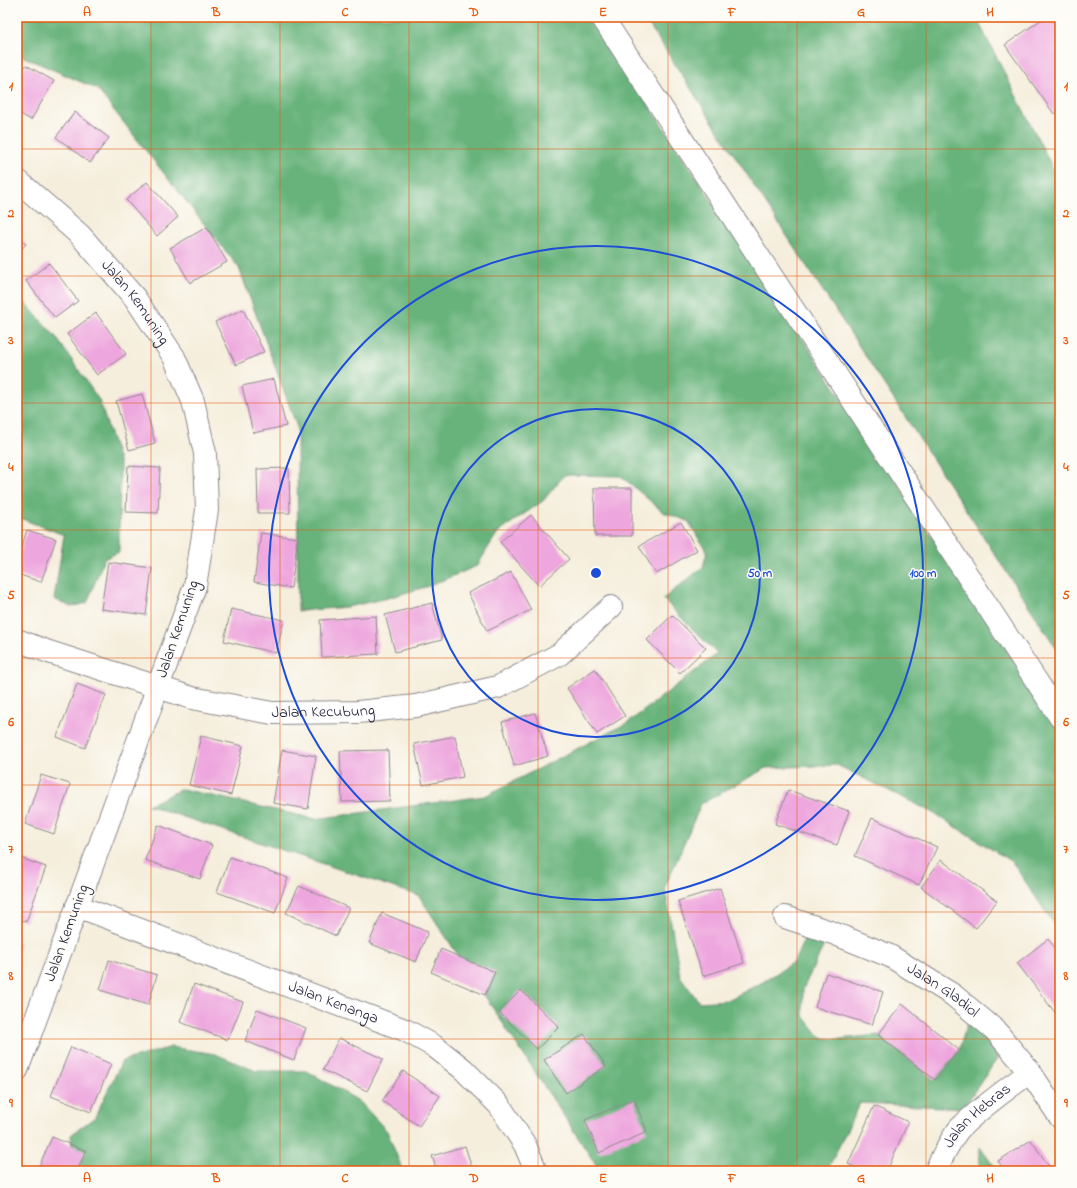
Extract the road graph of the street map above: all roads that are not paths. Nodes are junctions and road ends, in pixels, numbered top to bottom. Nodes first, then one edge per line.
1 (602, 17) edge
2 (17, 180) edge
3 (610, 607) dead end
4 (17, 640) edge
5 (158, 688) junction
6 (1060, 717) edge
7 (77, 906) junction
8 (785, 917) dead end
9 (17, 1070) edge
10 (1030, 1072) junction
11 (1060, 1117) edge
12 (536, 1171) edge
13 (936, 1171) edge

1 - 6 street
2 - 5 street, Jalan Kemuning
3 - 5 street, Jalan Kecubung
4 - 5 street, Jalan Kecubung
5 - 7 street, Jalan Kemuning
7 - 9 street, Jalan Kemuning
7 - 12 street, Jalan Kenanga
8 - 10 street, Jalan Gladiol
10 - 11 street, Jalan Gladiol
10 - 13 street, Jalan Hebras

